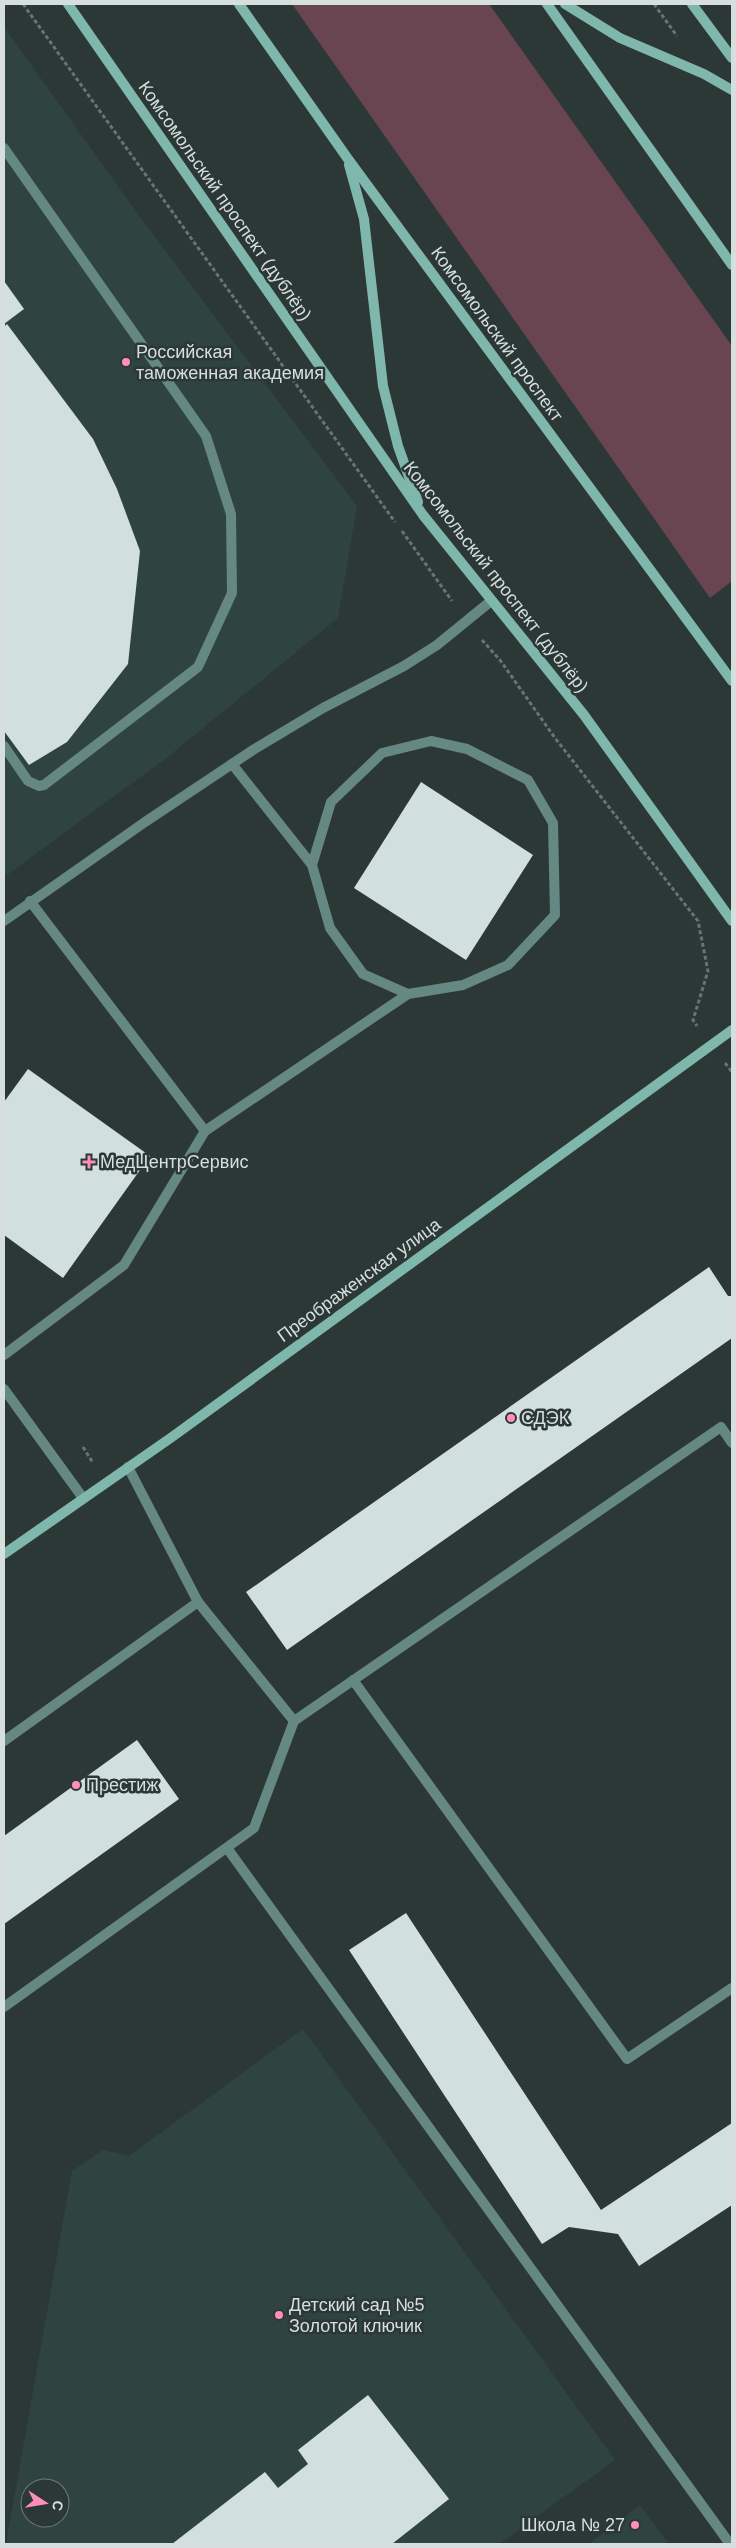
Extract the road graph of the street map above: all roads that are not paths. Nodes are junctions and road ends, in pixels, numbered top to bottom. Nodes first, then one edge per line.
1 (68, 4) edge
2 (239, 4) edge
3 (547, 4) edge
4 (565, 4) edge
5 (692, 4) edge
6 (732, 58) edge
7 (732, 90) edge
8 (4, 148) edge
9 (348, 159) junction
10 (732, 265) edge
11 (423, 516) junction
12 (491, 601) junction
13 (732, 681) edge
14 (4, 746) edge
15 (232, 764) junction
16 (312, 865) junction
17 (30, 901) junction
18 (4, 921) edge
19 (732, 921) edge
20 (408, 994) junction
21 (732, 1030) edge
22 (205, 1131) junction
23 (4, 1356) edge
24 (4, 1389) edge
25 (732, 1443) edge
26 (128, 1467) junction
27 (83, 1498) junction
28 (4, 1554) edge
29 (198, 1602) junction
30 (353, 1680) junction
31 (294, 1720) junction
32 (4, 1741) edge
33 (227, 1848) junction
34 (732, 1988) edge
35 (4, 2007) edge
36 (730, 2544) edge

1 - 11 street, Комсомольский проспект (дублёр)
2 - 9 street, Комсомольский проспект
3 - 10 street
4 - 7 street
5 - 6 street
8 - 14 street
9 - 11 street
9 - 13 street, Комсомольский проспект
11 - 12 street, Комсомольский проспект (дублёр)
12 - 15 street
12 - 19 street, Комсомольский проспект (дублёр)
15 - 16 street
15 - 17 street
16 - 20 street
16 - 20 street
17 - 18 street
17 - 22 street
20 - 22 street
21 - 26 street, Преображенская улица
22 - 23 street
24 - 27 street
25 - 30 street
26 - 27 street, Преображенская улица
26 - 29 street
27 - 28 street, Преображенская улица
29 - 31 street
29 - 32 street
30 - 31 street
30 - 34 street
31 - 33 street
33 - 35 street
33 - 36 street

